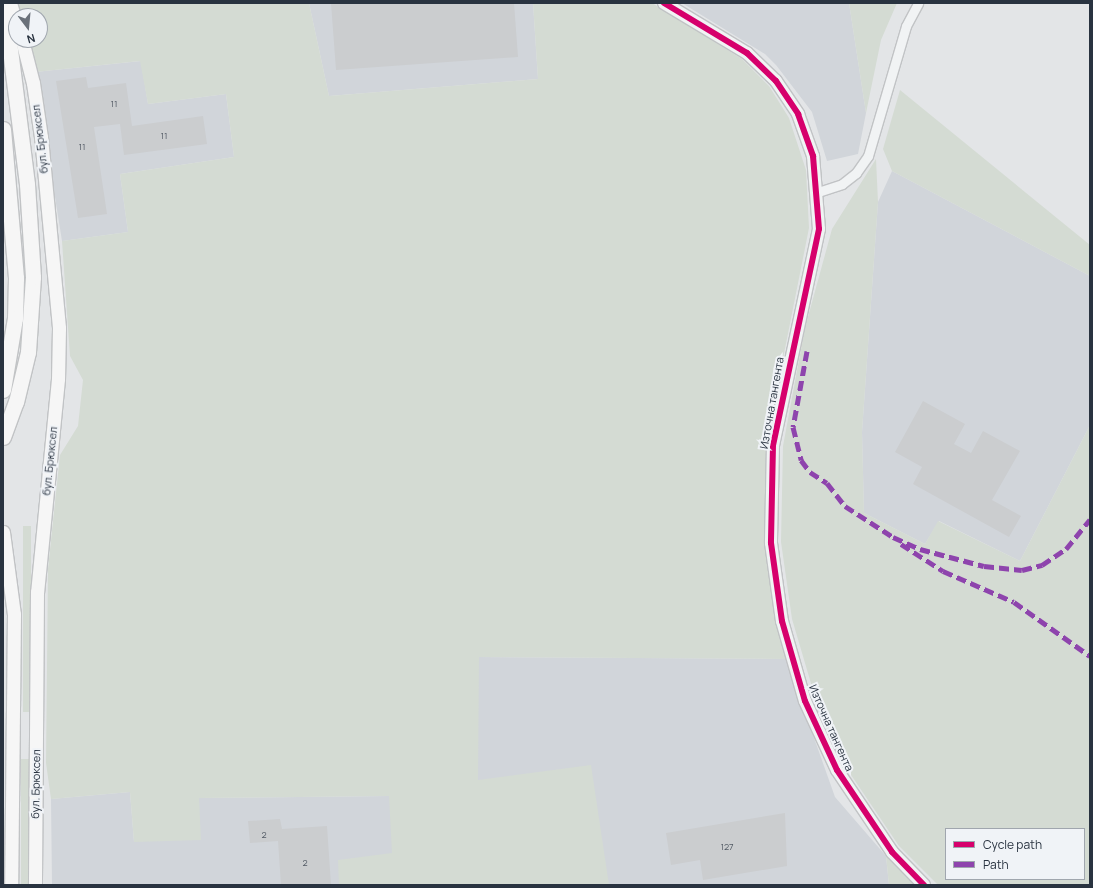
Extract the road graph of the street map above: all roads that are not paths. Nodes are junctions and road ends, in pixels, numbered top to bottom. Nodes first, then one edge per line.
1 (4, 3) edge
2 (664, 3) edge
3 (918, 3) edge
4 (24, 48) edge
5 (3, 130) edge
6 (818, 192) junction
7 (3, 390) edge
8 (3, 436) edge
9 (3, 532) edge
10 (7, 868) edge
11 (11, 885) edge
12 (35, 885) edge
13 (924, 885) edge

1 - 8 main road, бул. Брюксел
2 - 6 street, Източна тангента
3 - 6 street
4 - 12 main road, бул. Брюксел
5 - 7 main road
6 - 13 street, Източна тангента
9 - 10 main road
10 - 11 main road

